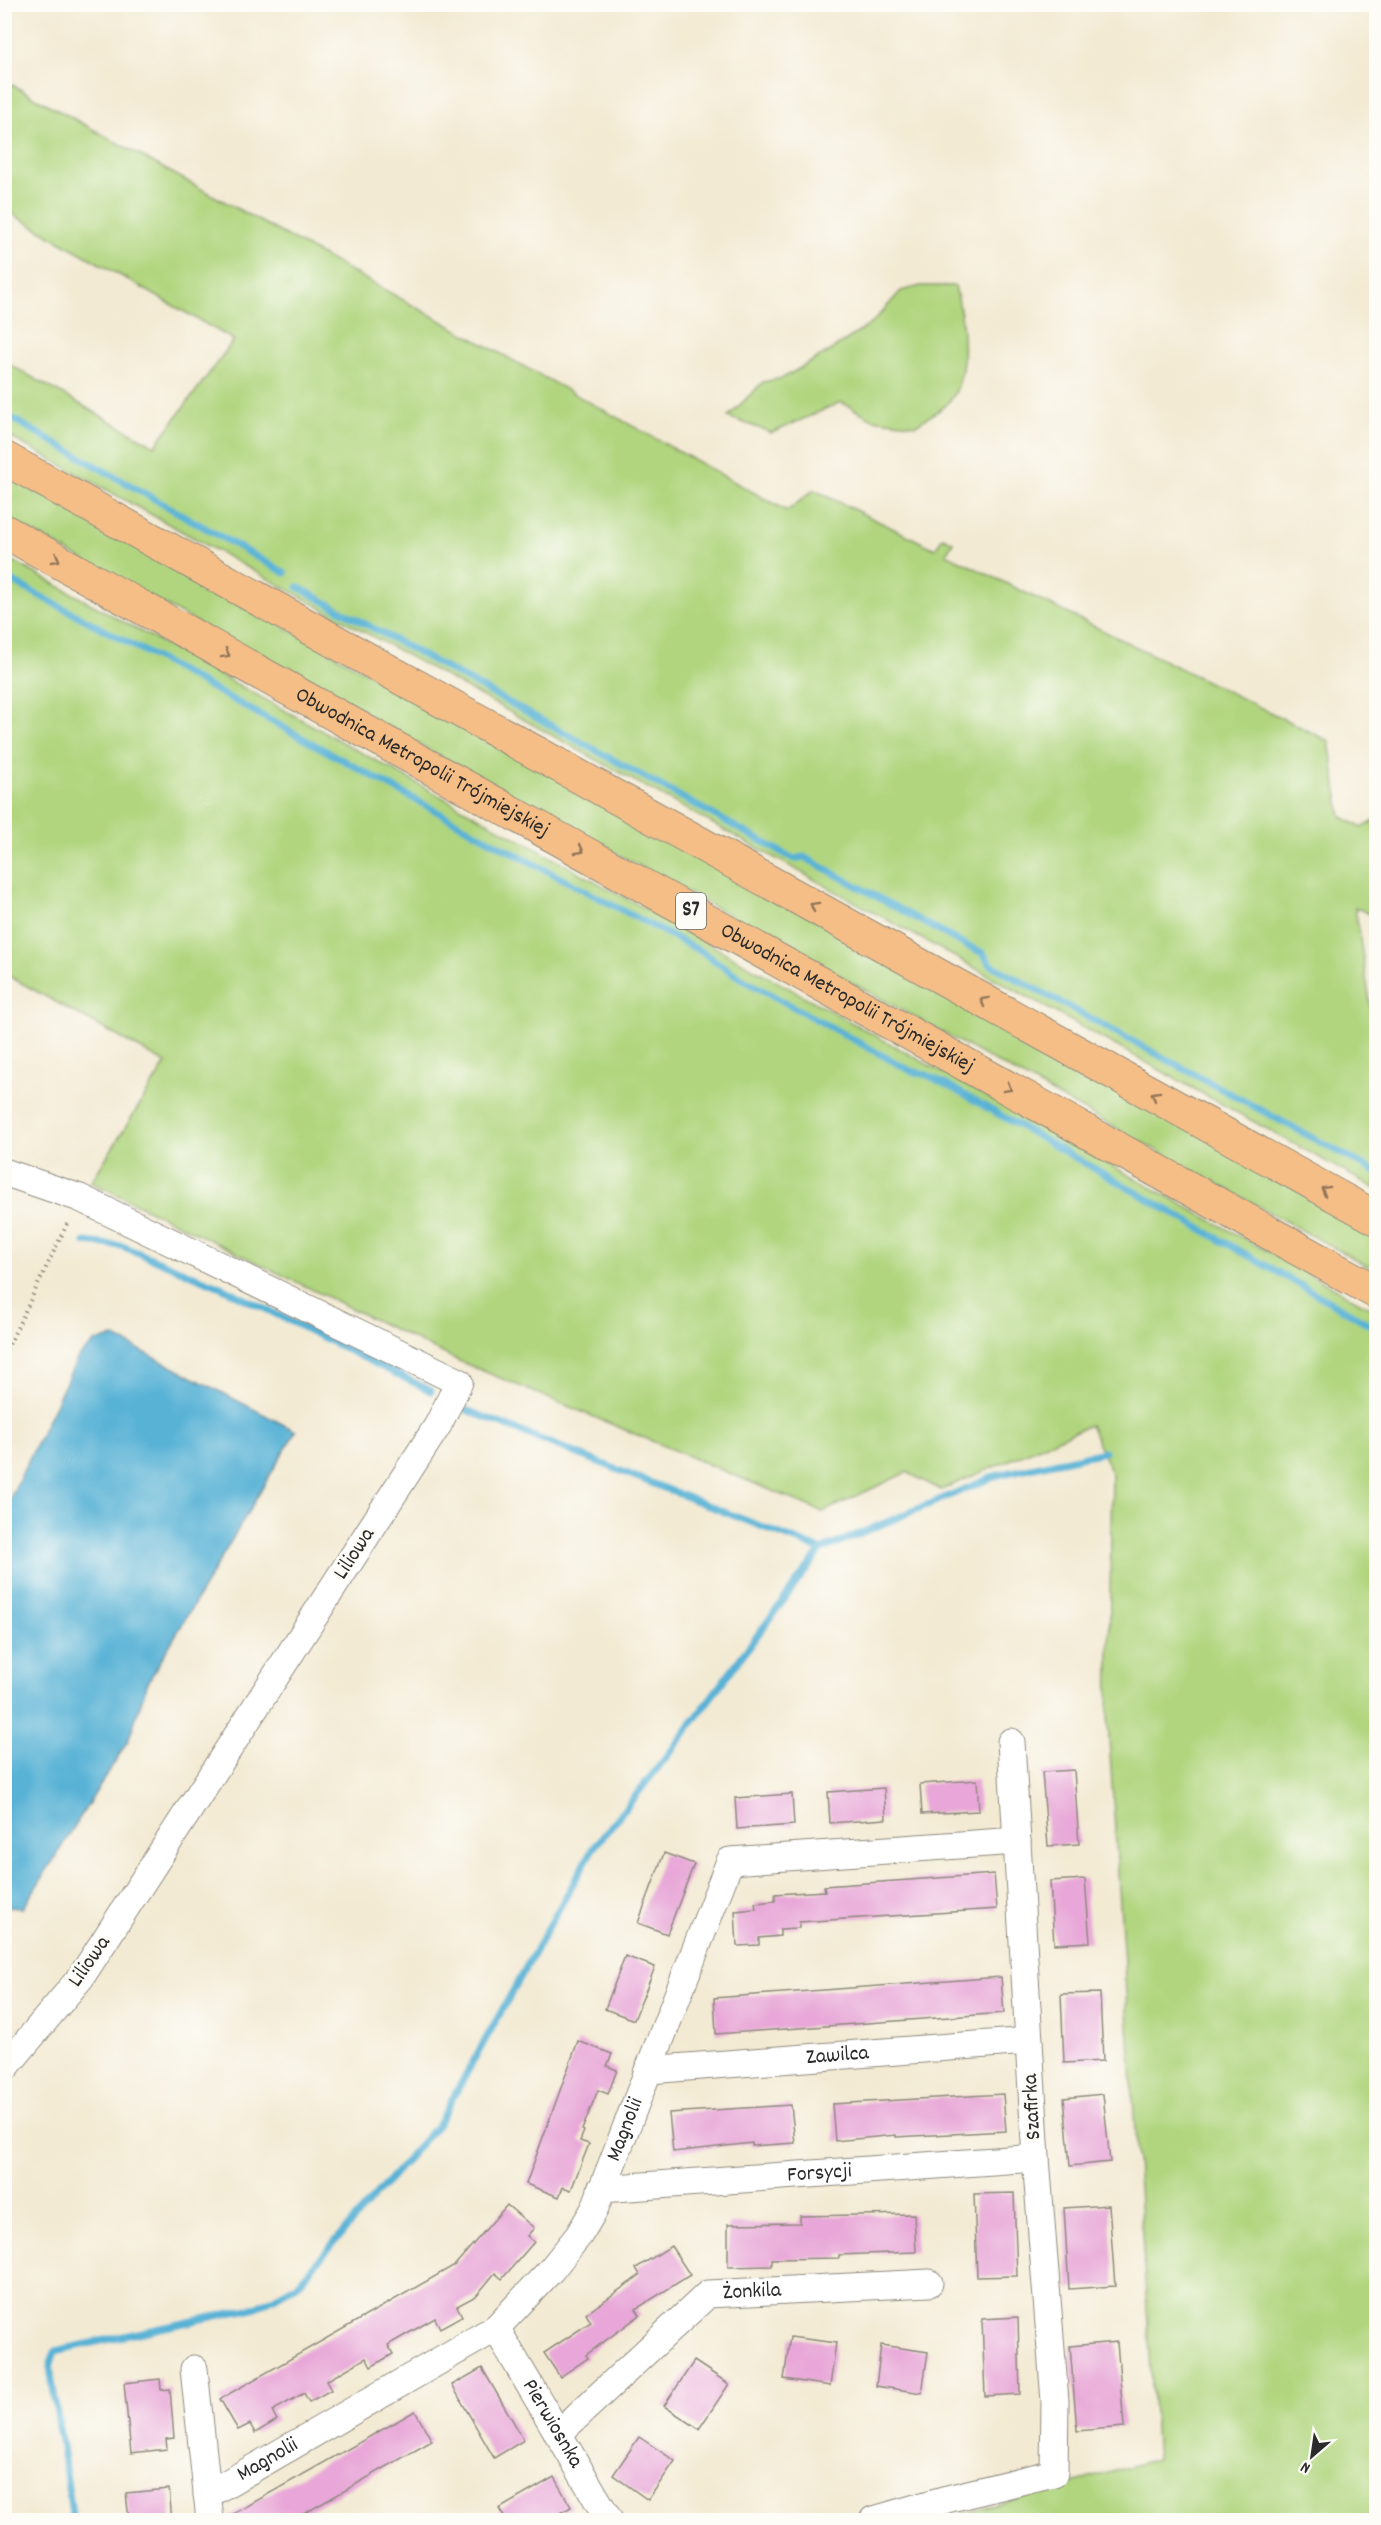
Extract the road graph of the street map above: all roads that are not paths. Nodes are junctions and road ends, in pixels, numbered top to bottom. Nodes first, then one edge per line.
1 (4, 458) edge
2 (4, 531) edge
3 (4, 1172) edge
4 (1377, 1218) edge
5 (1377, 1292) edge
6 (1011, 1742) dead end
7 (1017, 1842) junction
8 (1029, 2041) junction
9 (4, 2068) edge
10 (648, 2070) junction
11 (1036, 2158) junction
12 (601, 2189) junction
13 (928, 2283) dead end
14 (496, 2328) junction
15 (194, 2369) dead end
16 (558, 2434) junction
17 (208, 2508) edge
18 (607, 2520) edge
19 (874, 2520) edge

4 -> 1 highway
2 -> 5 highway, Obwodnica Metropolii Trójmiejskiej / S7
3 - 9 street, Liliowa
6 - 7 street, Szafirka
7 - 8 street, Szafirka
7 - 10 street, Magnolii
8 - 10 street, Zawilca
8 - 11 street, Szafirka
10 - 12 street, Magnolii
11 - 12 street, Forsycji
11 - 19 street, Szafirka
12 - 14 street, Magnolii
13 - 16 street, Żonkila
14 - 16 street, Pierwiosnka
14 - 17 street, Magnolii
15 - 17 street, Magnolii
16 - 18 street, Pierwiosnka

